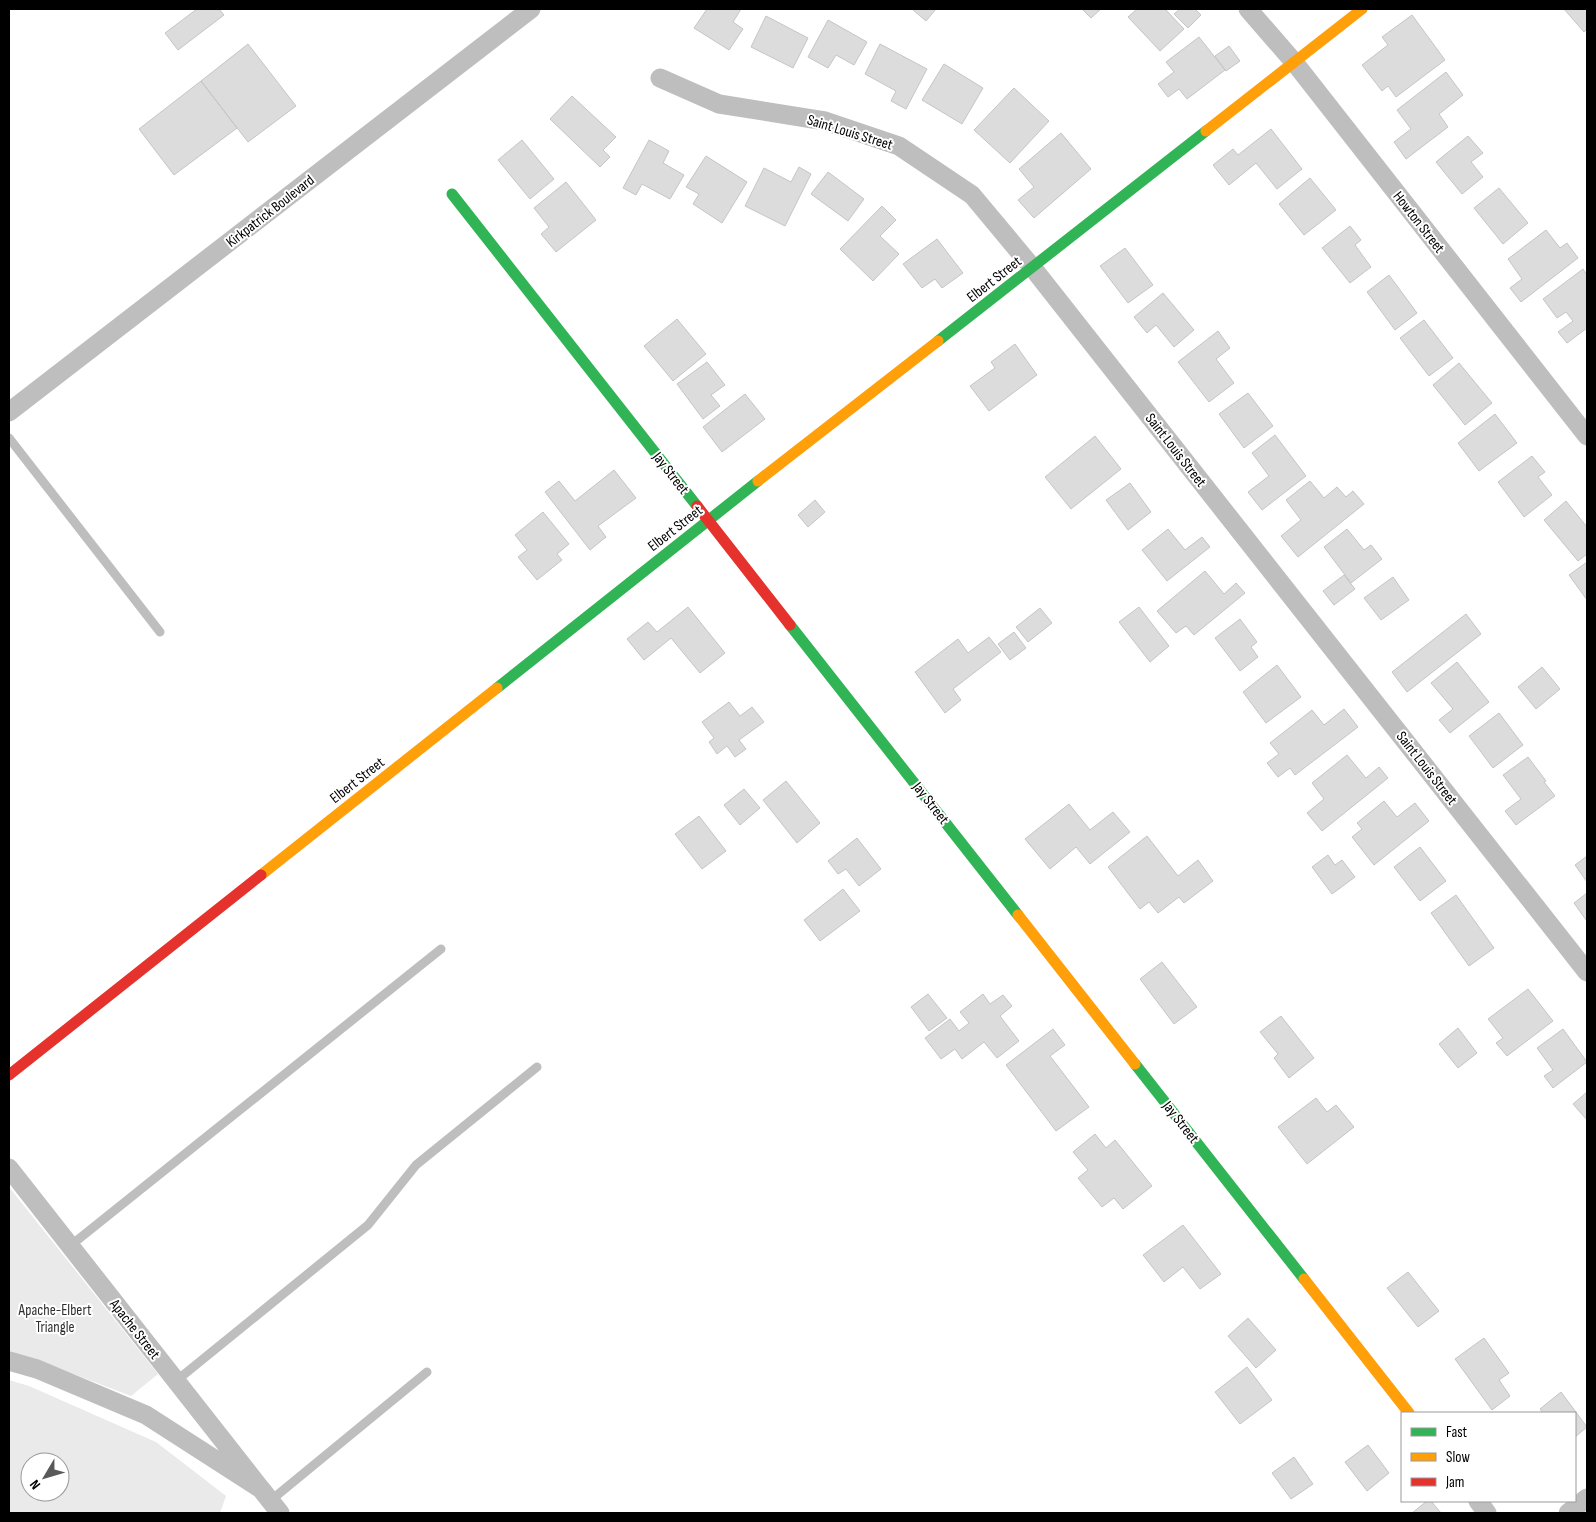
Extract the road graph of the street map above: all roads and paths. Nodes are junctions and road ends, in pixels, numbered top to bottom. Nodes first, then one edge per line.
1 (531, 9) edge
2 (1248, 9) edge
3 (1362, 9) edge
4 (1294, 62) junction
5 (660, 78) dead end
6 (452, 194) dead end
7 (1032, 267) junction
8 (9, 412) edge
9 (1587, 436) edge
10 (9, 438) edge
11 (709, 520) junction
12 (160, 632) dead end
13 (441, 949) dead end
14 (1587, 972) edge
15 (537, 1067) dead end
16 (9, 1075) edge
17 (9, 1168) edge
18 (70, 1246) junction
19 (9, 1361) edge
20 (427, 1372) dead end
21 (176, 1381) junction
22 (1408, 1412) edge
23 (1587, 1498) edge
24 (271, 1501) edge
25 (1479, 1502) edge
26 (1487, 1513) edge
27 (1568, 1513) edge

1 - 8 street, Kirkpatrick Boulevard
2 - 4 street, Howton Street
3 - 4 street, Elbert Street
4 - 7 street, Elbert Street
4 - 9 street, Howton Street
5 - 7 street, Saint Louis Street
6 - 11 street, Jay Street
7 - 11 street, Elbert Street
7 - 14 street, Saint Louis Street
10 - 12 lane
11 - 16 street, Elbert Street
11 - 22 street, Jay Street
13 - 18 lane
15 - 21 lane
17 - 18 street, Apache Street
18 - 21 street, Apache Street
19 - 24 street
20 - 24 lane
21 - 24 street, Apache Street
23 - 27 street
25 - 26 street

